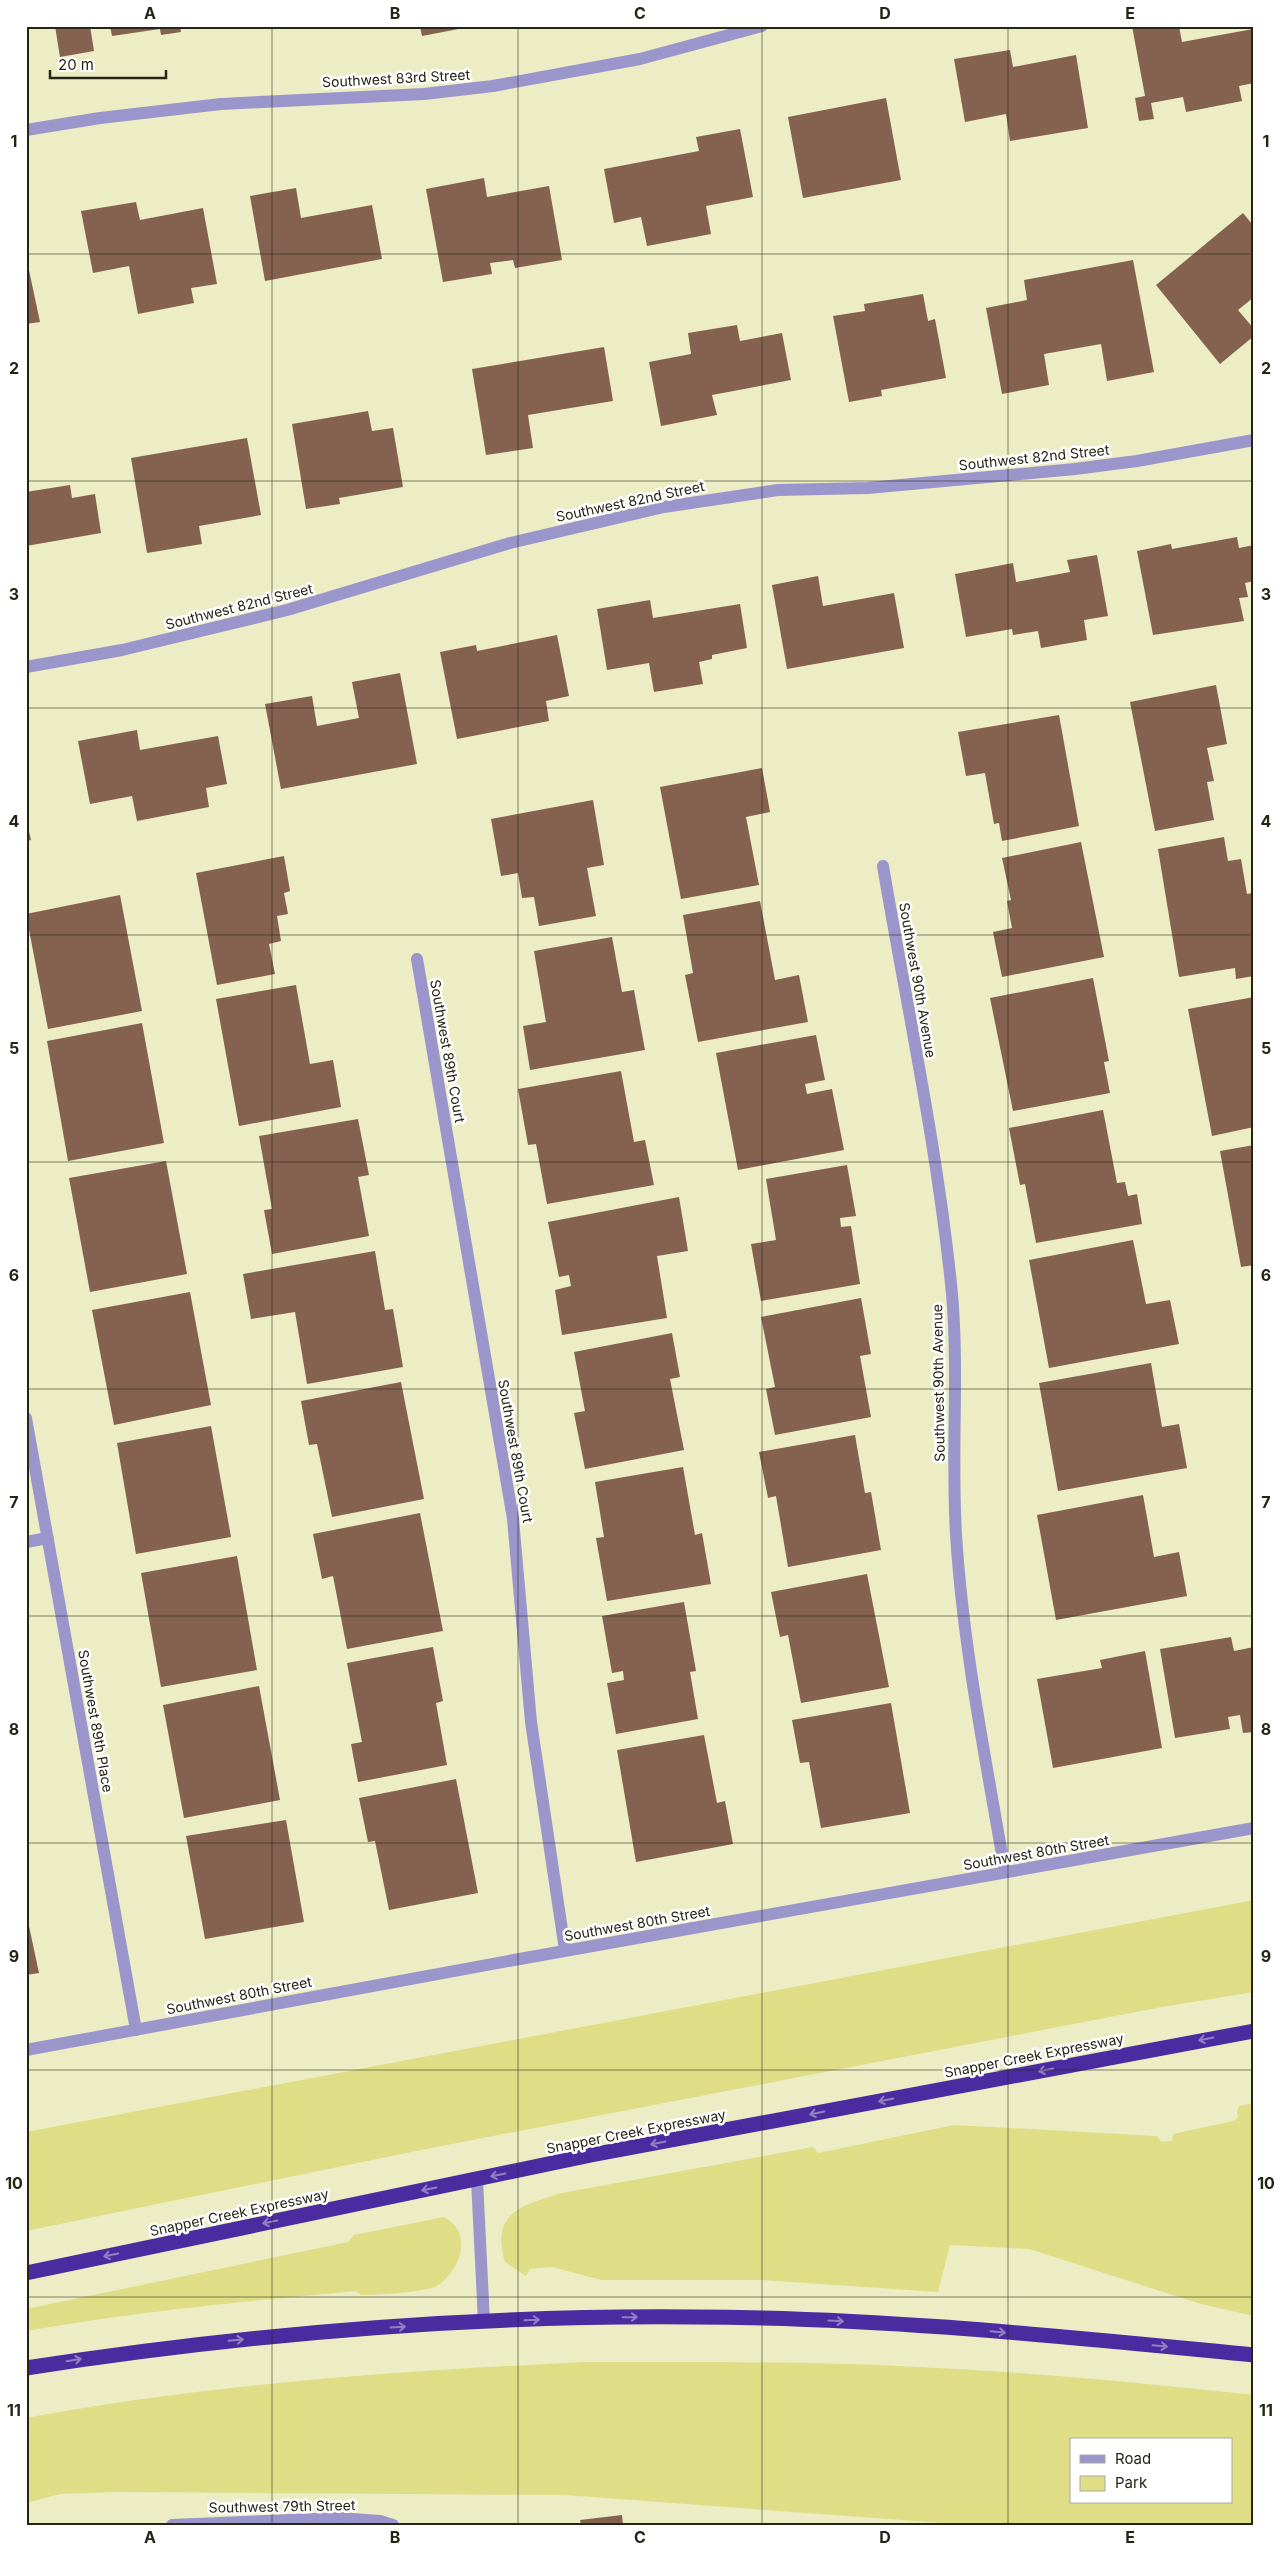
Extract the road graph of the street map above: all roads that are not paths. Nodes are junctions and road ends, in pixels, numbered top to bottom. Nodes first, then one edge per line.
1 (762, 26) edge
2 (26, 130) edge
3 (1254, 440) edge
4 (26, 667) edge
5 (882, 866) dead end
6 (417, 959) dead end
7 (26, 1418) edge
8 (48, 1538) junction
9 (26, 1542) edge
10 (1254, 1828) edge
11 (1005, 1872) junction
12 (565, 1950) junction
13 (136, 2030) junction
14 (1254, 2031) edge
15 (26, 2050) edge
16 (477, 2180) junction
17 (26, 2273) edge
18 (484, 2322) junction
19 (1254, 2355) edge
20 (26, 2368) edge
21 (172, 2525) edge
22 (393, 2525) edge

1 - 2 street, Southwest 83rd Street
3 - 4 street, Southwest 82nd Street
5 - 11 street, Southwest 90th Avenue
6 - 12 street, Southwest 89th Court
7 - 8 street, Southwest 89th Place
8 - 9 street
8 - 13 street, Southwest 89th Place
10 - 11 street, Southwest 80th Street
11 - 12 street, Southwest 80th Street
12 - 13 street, Southwest 80th Street
13 - 15 street, Southwest 80th Street
14 -> 16 highway, Snapper Creek Expressway
16 -> 17 highway, Snapper Creek Expressway
16 - 18 street
18 -> 19 highway
20 -> 18 highway
21 - 22 street, Southwest 79th Street

